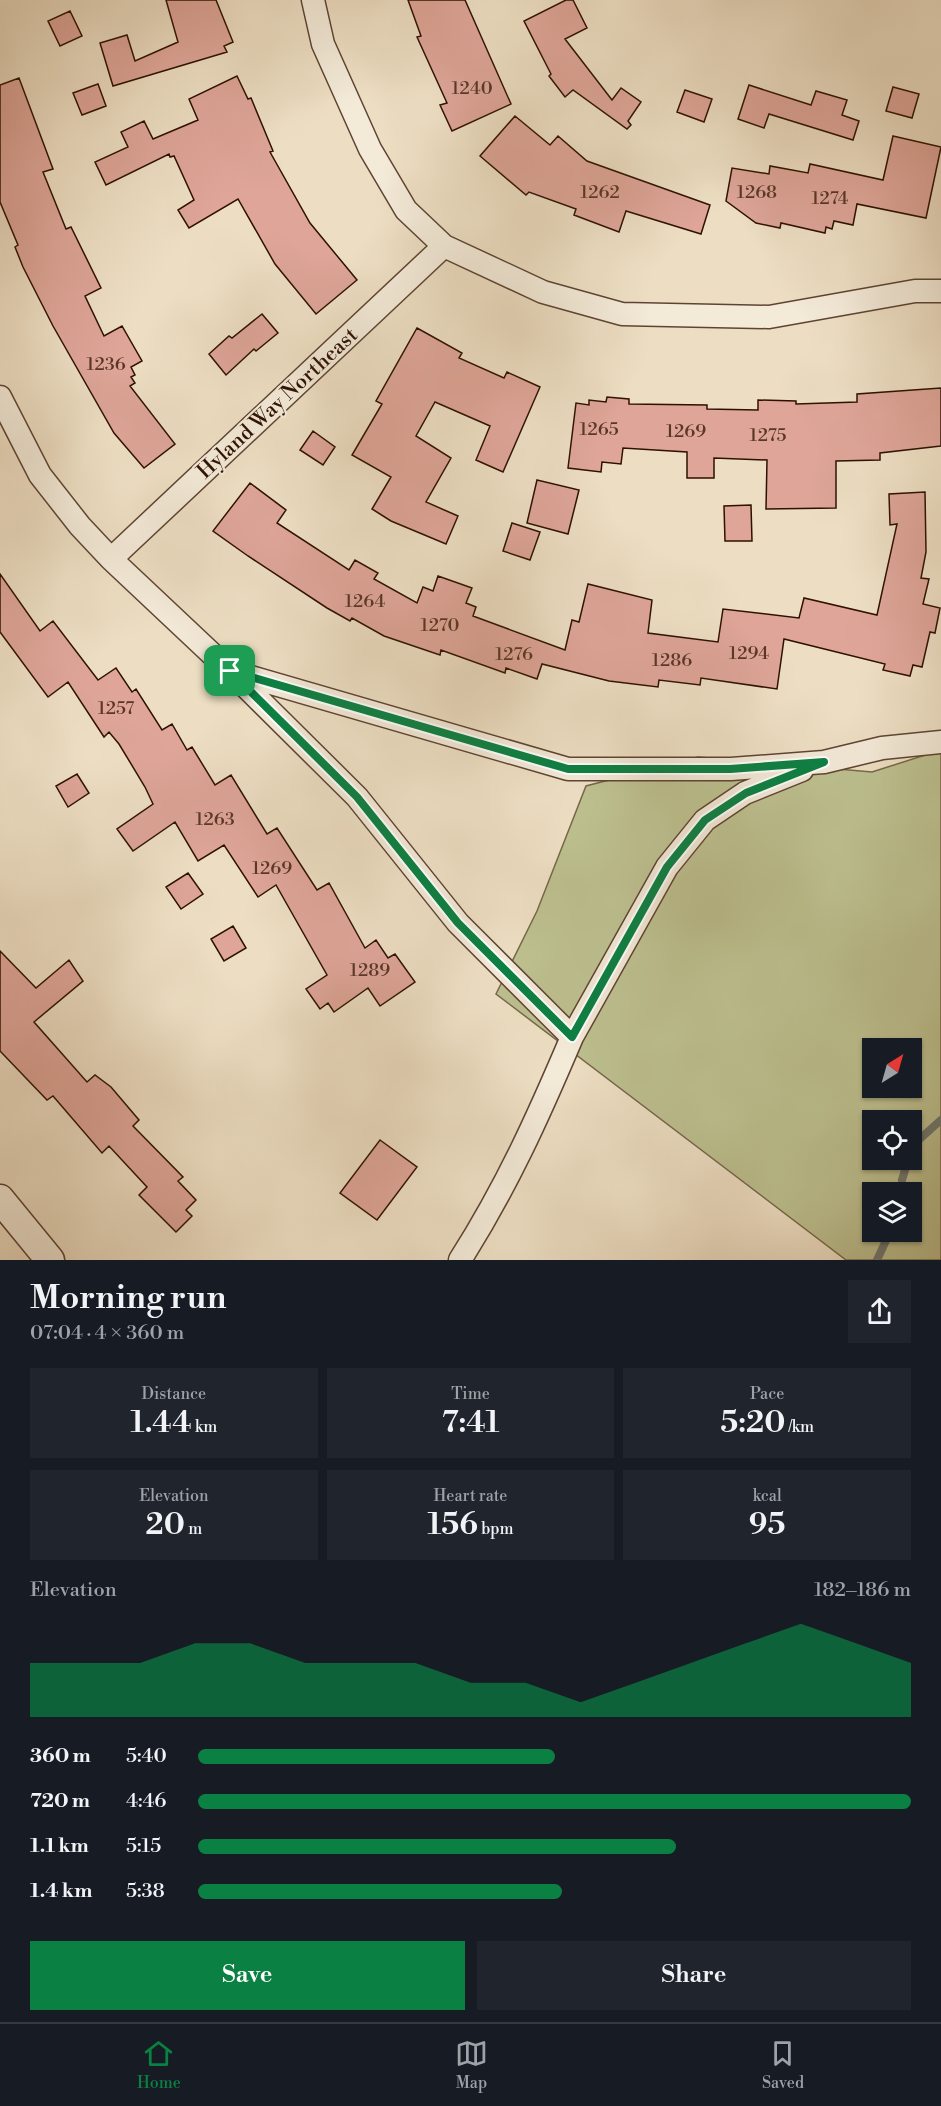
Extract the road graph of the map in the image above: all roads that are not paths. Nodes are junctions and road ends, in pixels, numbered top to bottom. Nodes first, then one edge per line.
1 (313, 0) edge
2 (444, 246) junction
3 (941, 291) edge
4 (0, 397) edge
5 (111, 559) junction
6 (230, 671) junction
7 (941, 742) edge
8 (824, 762) junction
9 (572, 1037) junction
10 (0, 1199) edge
11 (50, 1260) edge
12 (460, 1260) edge

1 - 2 street
2 - 3 street
2 - 5 street, Hyland Way Northeast
4 - 5 street
5 - 6 street
6 - 8 street
6 - 9 street
7 - 8 street
8 - 9 street
9 - 12 street
10 - 11 street

